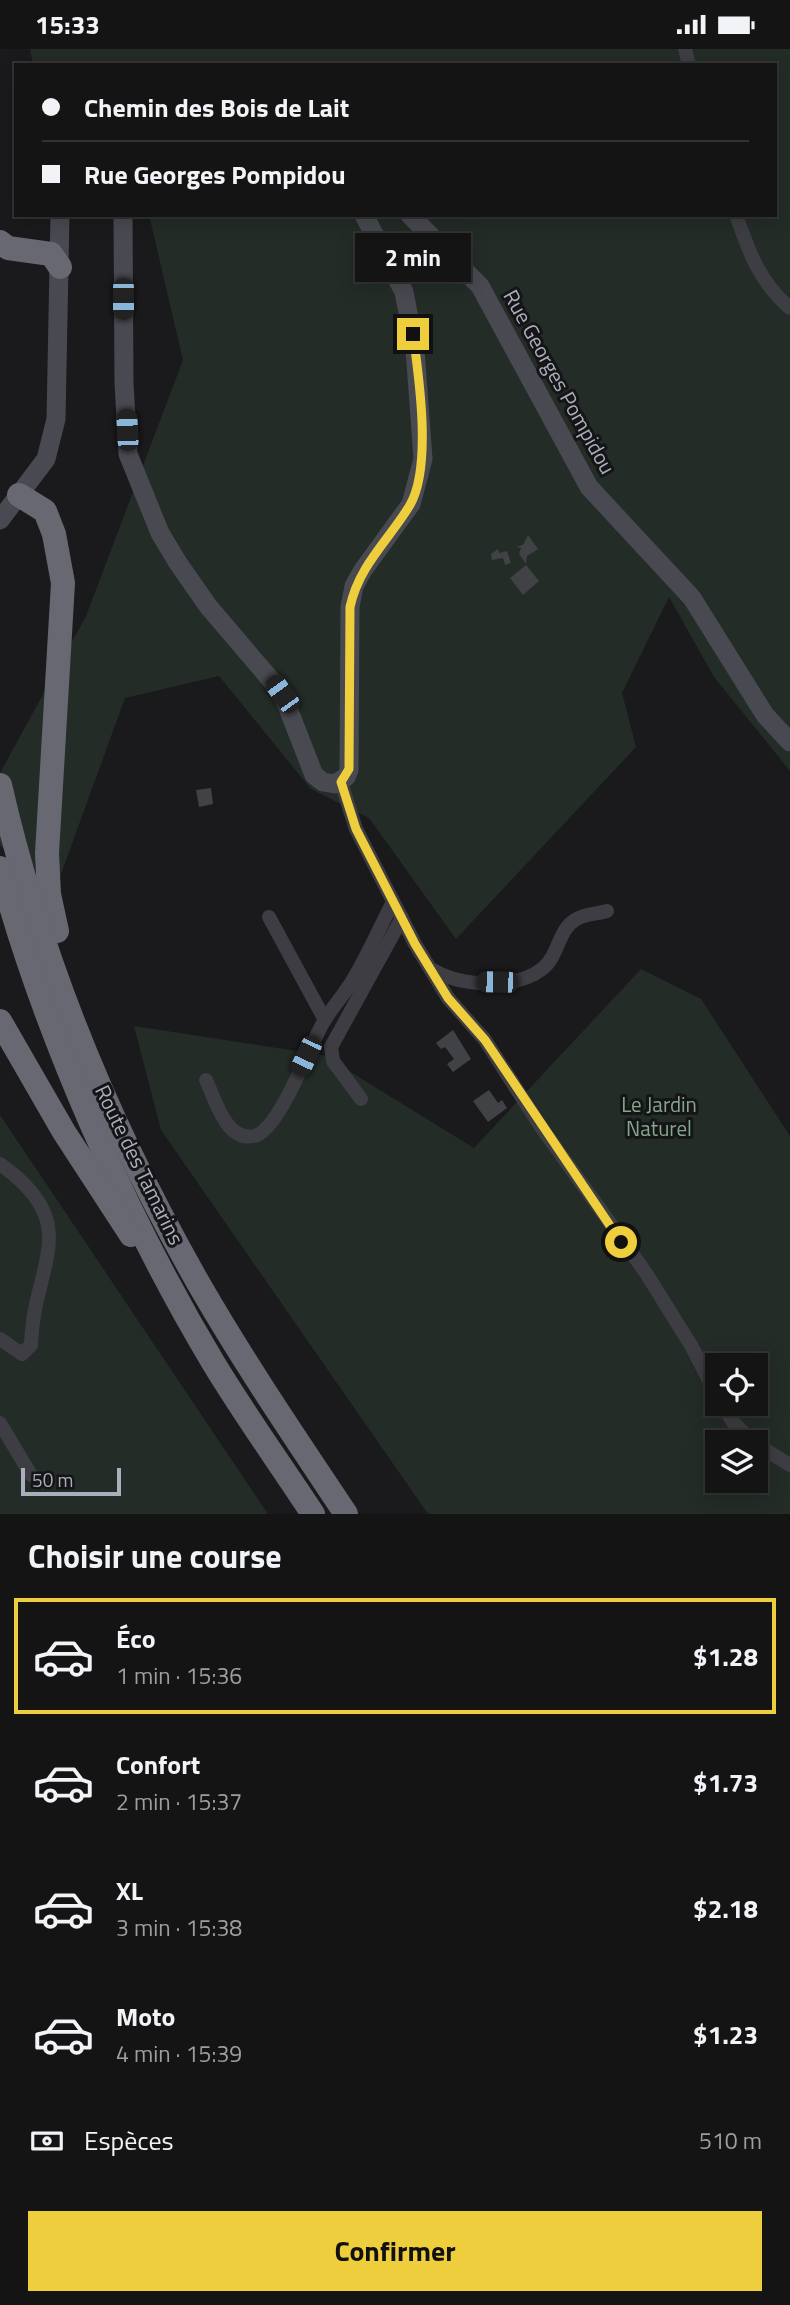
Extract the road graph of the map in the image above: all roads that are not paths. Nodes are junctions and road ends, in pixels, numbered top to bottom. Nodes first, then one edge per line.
1 (55, 217) edge
2 (60, 217) edge
3 (123, 217) edge
4 (365, 217) edge
5 (412, 217) edge
6 (737, 217) edge
7 (0, 242) edge
8 (55, 261) junction
9 (790, 309) edge
10 (19, 495) junction
11 (0, 520) edge
12 (790, 742) edge
13 (341, 782) junction
14 (0, 785) edge
15 (0, 868) edge
16 (393, 902) junction
17 (607, 911) dead end
18 (269, 917) dead end
19 (402, 918) junction
20 (429, 967) junction
21 (325, 1020) junction
22 (0, 1021) edge
23 (206, 1080) dead end
24 (361, 1100) dead end
25 (123, 1135) junction
26 (0, 1164) edge
27 (0, 1339) edge
28 (214, 1364) junction
29 (705, 1372) edge
30 (729, 1416) edge
31 (0, 1423) edge
32 (741, 1430) edge
33 (768, 1451) edge
34 (790, 1465) edge
35 (31, 1475) dead end
36 (313, 1514) edge
37 (346, 1514) edge

1 - 8 main road
2 - 8 main road
3 - 13 main road
4 - 13 main road
5 - 12 main road, Rue Georges Pompidou
6 - 9 street
7 - 8 highway
8 - 10 main road
10 - 11 main road
10 - 25 highway
13 - 16 street
14 - 25 highway, Route des Tamarins
15 - 28 highway, Route des Tamarins
16 - 19 street
16 - 21 street
17 - 20 street
18 - 21 street
19 - 20 street
19 - 24 street
20 - 29 street
21 - 23 street
22 - 28 highway
25 - 37 highway, Route des Tamarins
26 - 27 street
28 - 36 highway, Route des Tamarins
30 - 32 street
31 - 35 street
33 - 34 street

